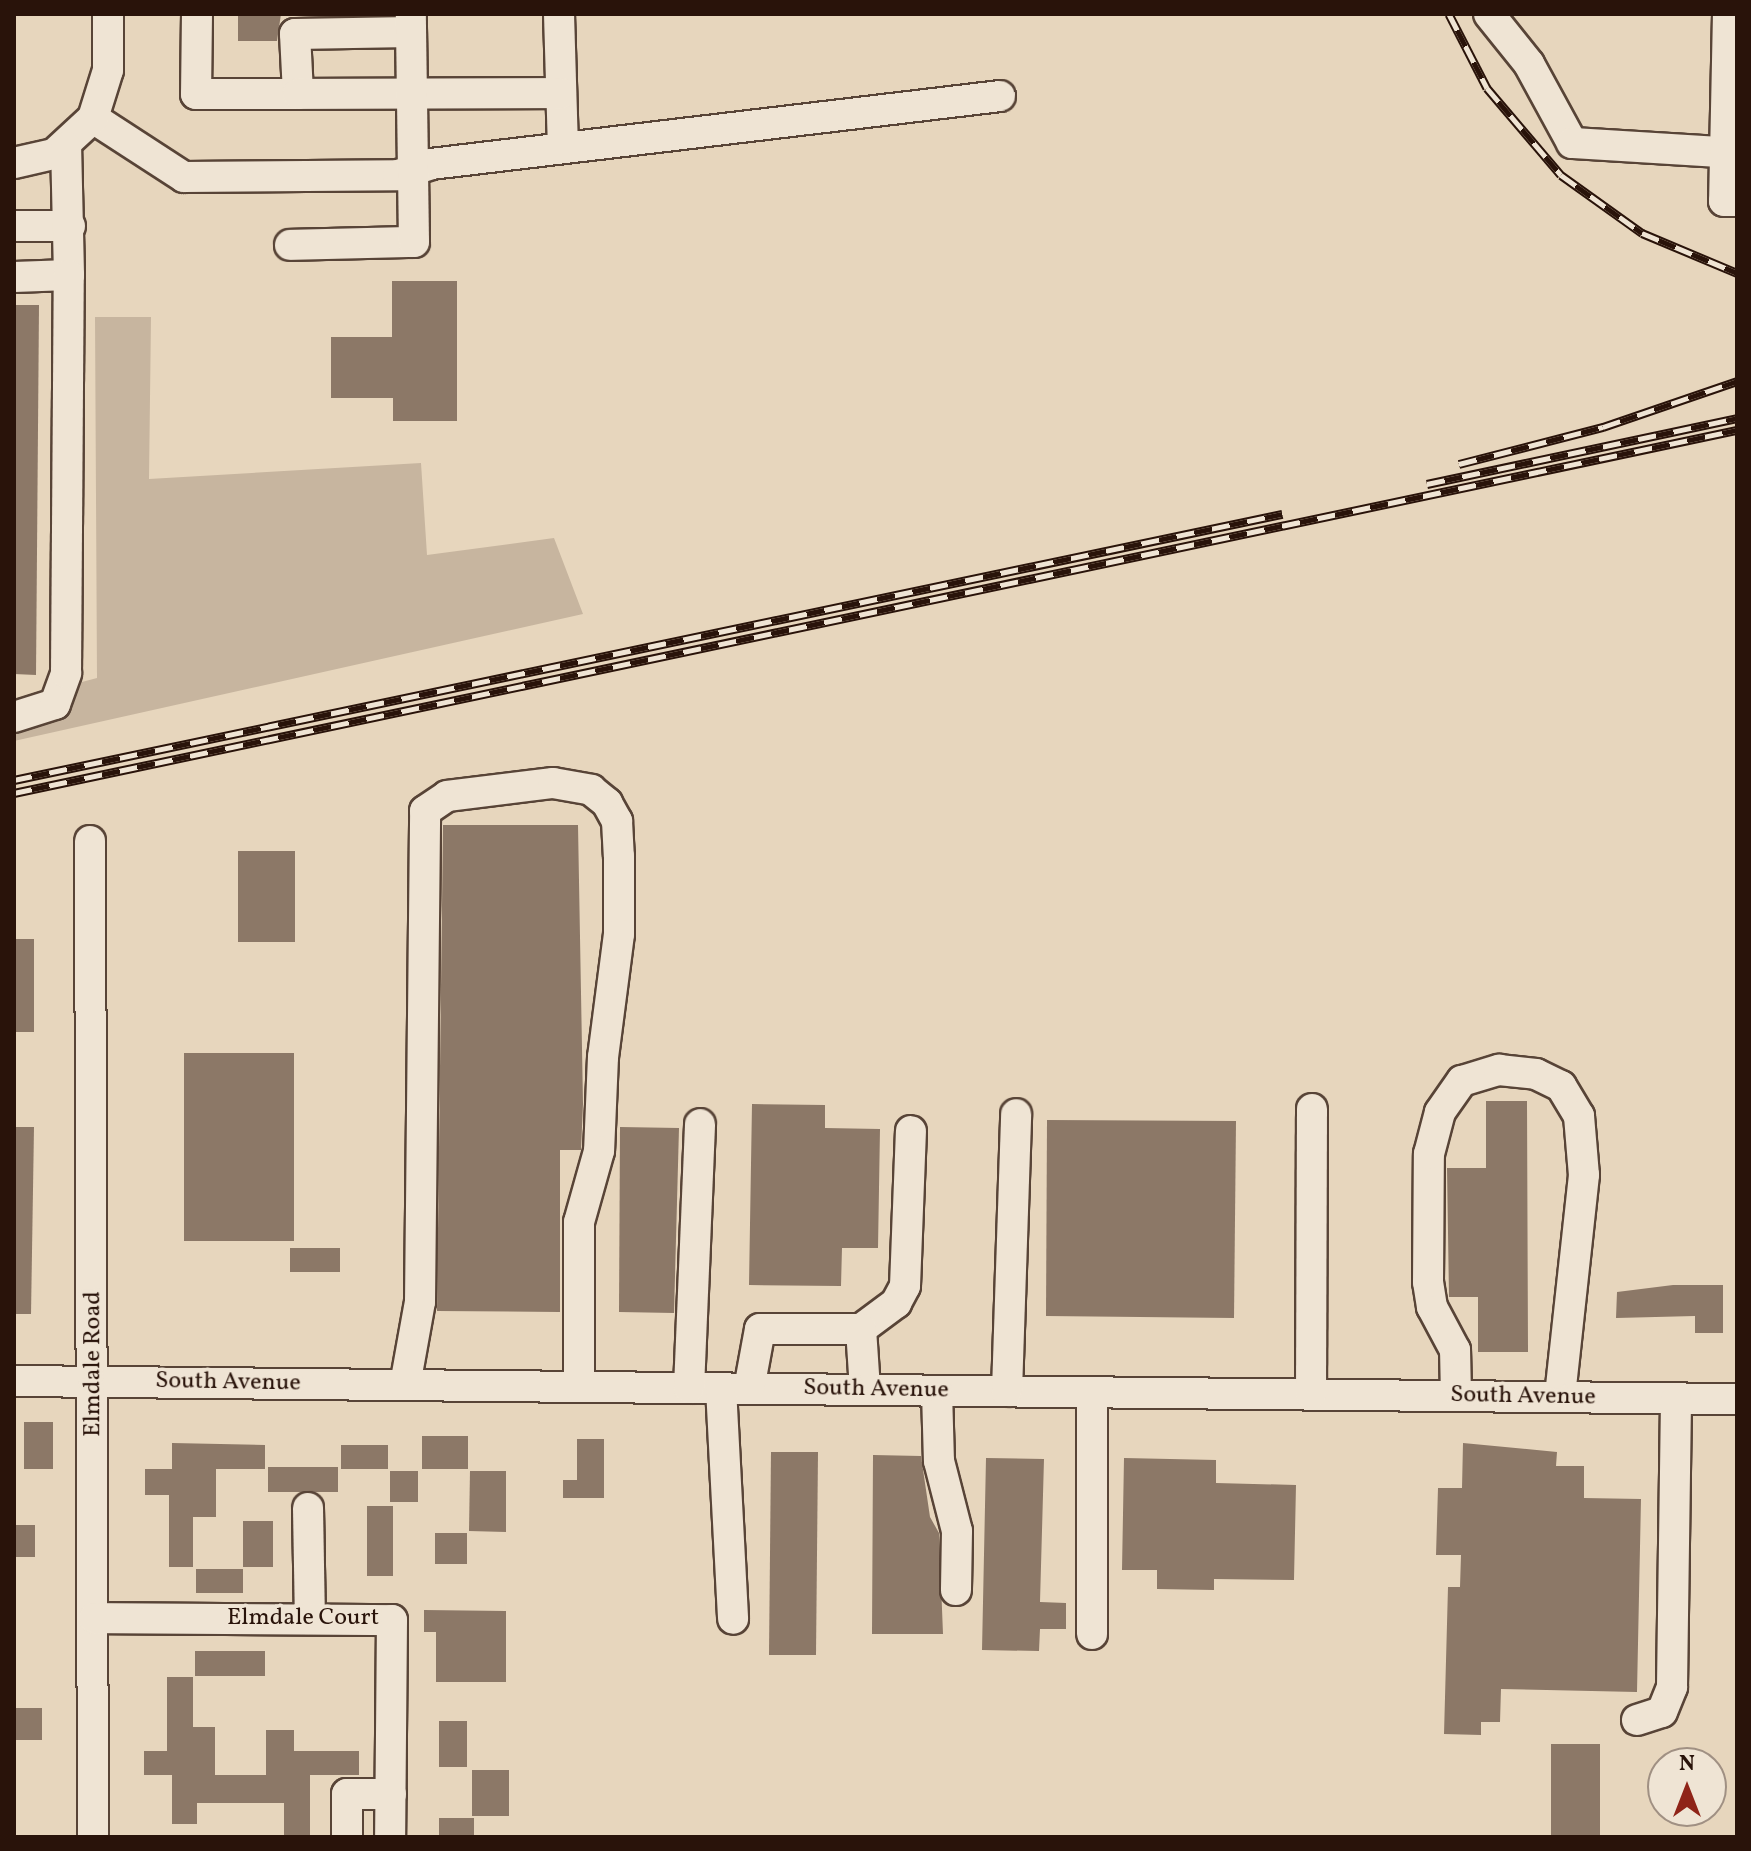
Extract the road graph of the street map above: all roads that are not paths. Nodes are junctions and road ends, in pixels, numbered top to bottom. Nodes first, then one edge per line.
1 (108, 14) edge
2 (197, 14) edge
3 (559, 14) edge
4 (1489, 14) edge
5 (1728, 14) edge
6 (411, 23) edge
7 (561, 93) junction
8 (298, 94) junction
9 (413, 95) junction
10 (1000, 96) dead end
11 (93, 118) junction
12 (66, 147) junction
13 (563, 148) junction
14 (1731, 153) edge
15 (14, 163) edge
16 (415, 169) junction
17 (1737, 201) edge
18 (14, 226) edge
19 (70, 226) junction
20 (290, 245) dead end
21 (69, 275) junction
22 (14, 277) edge
23 (14, 717) edge
24 (90, 841) dead end
25 (1312, 1109) dead end
26 (1016, 1114) dead end
27 (700, 1124) dead end
28 (911, 1131) dead end
29 (861, 1329) junction
30 (14, 1381) edge
31 (95, 1382) junction
32 (405, 1385) junction
33 (579, 1387) junction
34 (689, 1388) junction
35 (735, 1388) junction
36 (865, 1390) junction
37 (937, 1391) junction
38 (1007, 1391) junction
39 (1092, 1392) junction
40 (1311, 1394) junction
41 (1456, 1396) junction
42 (1560, 1397) junction
43 (1676, 1399) junction
44 (1737, 1399) edge
45 (308, 1508) dead end
46 (956, 1590) dead end
47 (94, 1618) junction
48 (310, 1619) junction
49 (733, 1619) dead end
50 (1092, 1634) dead end
51 (1637, 1720) dead end
52 (391, 1794) junction
53 (93, 1837) edge
54 (347, 1837) edge
55 (390, 1837) edge

1 - 11 street
2 - 8 street
3 - 7 street
4 - 14 street
5 - 14 street
6 - 8 street
6 - 9 street
7 - 9 street
7 - 13 street
8 - 9 street
9 - 16 street
10 - 13 street
11 - 12 street
11 - 16 street
12 - 15 street
12 - 19 street
13 - 16 street
14 - 17 street
16 - 20 street
18 - 19 street
19 - 21 street
21 - 22 street
21 - 23 street
24 - 31 street, Elmdale Road
25 - 40 street
26 - 38 street
27 - 34 street
28 - 29 street
29 - 35 street
29 - 36 street
30 - 31 street, South Avenue
31 - 32 street, South Avenue
31 - 47 street, Elmdale Road
32 - 33 street, South Avenue
32 - 33 street
33 - 34 street, South Avenue
34 - 35 street, South Avenue
35 - 36 street, South Avenue
35 - 49 street
36 - 37 street, South Avenue
37 - 38 street, South Avenue
37 - 46 street
38 - 39 street, South Avenue
39 - 40 street, South Avenue
39 - 50 street
40 - 41 street, South Avenue
41 - 42 street, South Avenue
41 - 42 street
42 - 43 street, South Avenue
43 - 44 street, South Avenue
43 - 51 street
45 - 48 street
47 - 48 street, Elmdale Court
47 - 53 street, Elmdale Road
48 - 52 street, Elmdale Court
52 - 54 street
52 - 55 street, Elmdale Court

